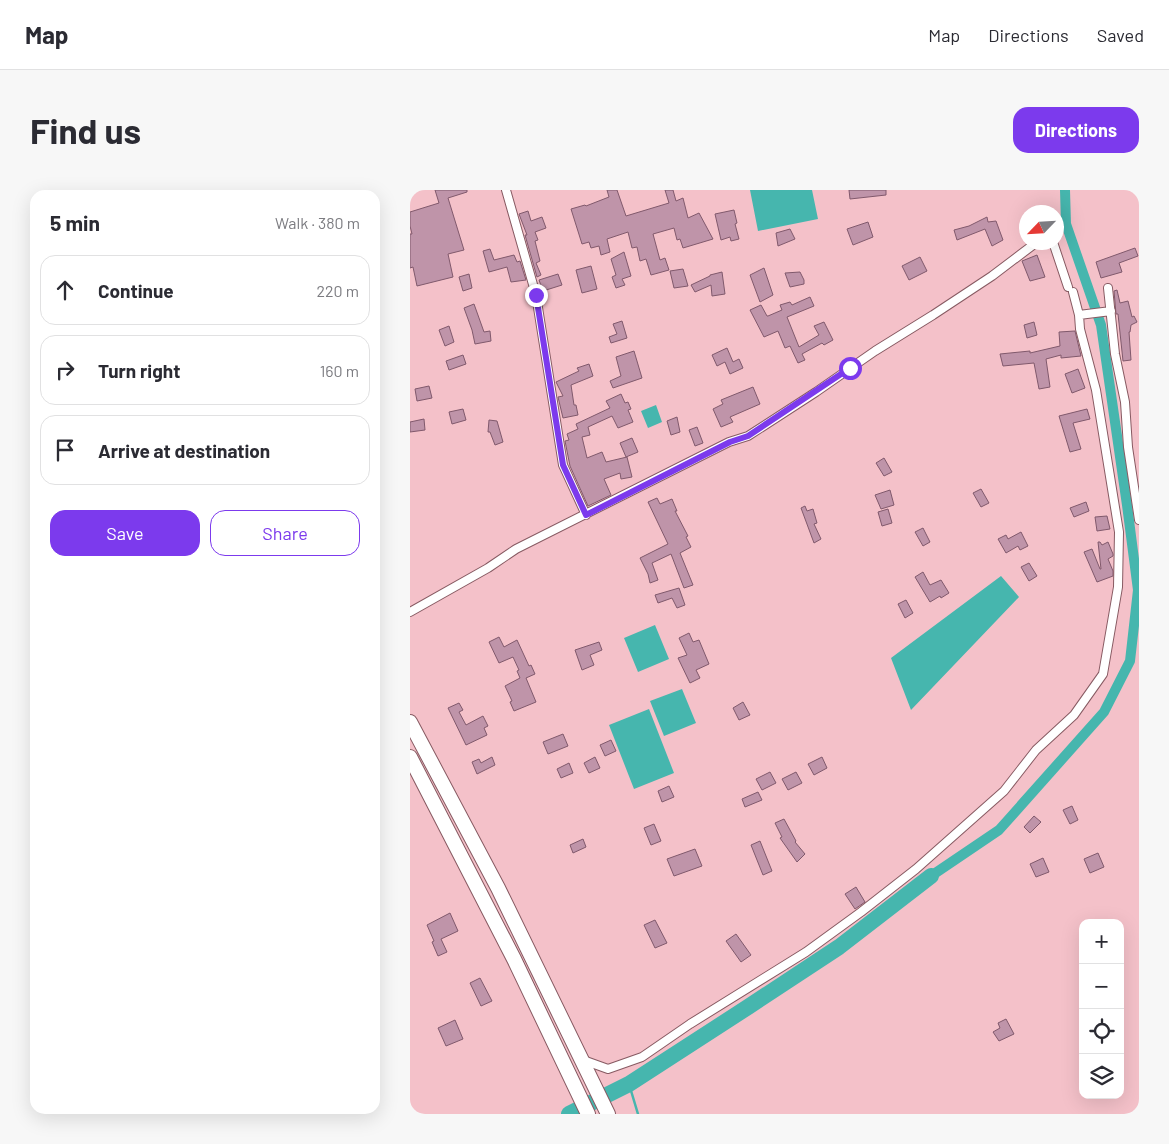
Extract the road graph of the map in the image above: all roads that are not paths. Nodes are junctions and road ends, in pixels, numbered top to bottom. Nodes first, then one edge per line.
1 (506, 190) edge
2 (1026, 250) edge
3 (1056, 250) edge
4 (1108, 288) dead end
5 (1111, 311) junction
6 (1079, 315) junction
7 (586, 515) junction
8 (1139, 520) edge
9 (410, 612) edge
10 (410, 722) edge
11 (410, 756) edge
12 (585, 1066) junction
13 (588, 1114) edge
14 (608, 1114) edge

1 - 7 street
2 - 7 street
3 - 6 street
4 - 5 street
5 - 6 street
5 - 8 street
6 - 12 street
7 - 9 street
10 - 12 highway
11 - 13 highway
12 - 14 highway

